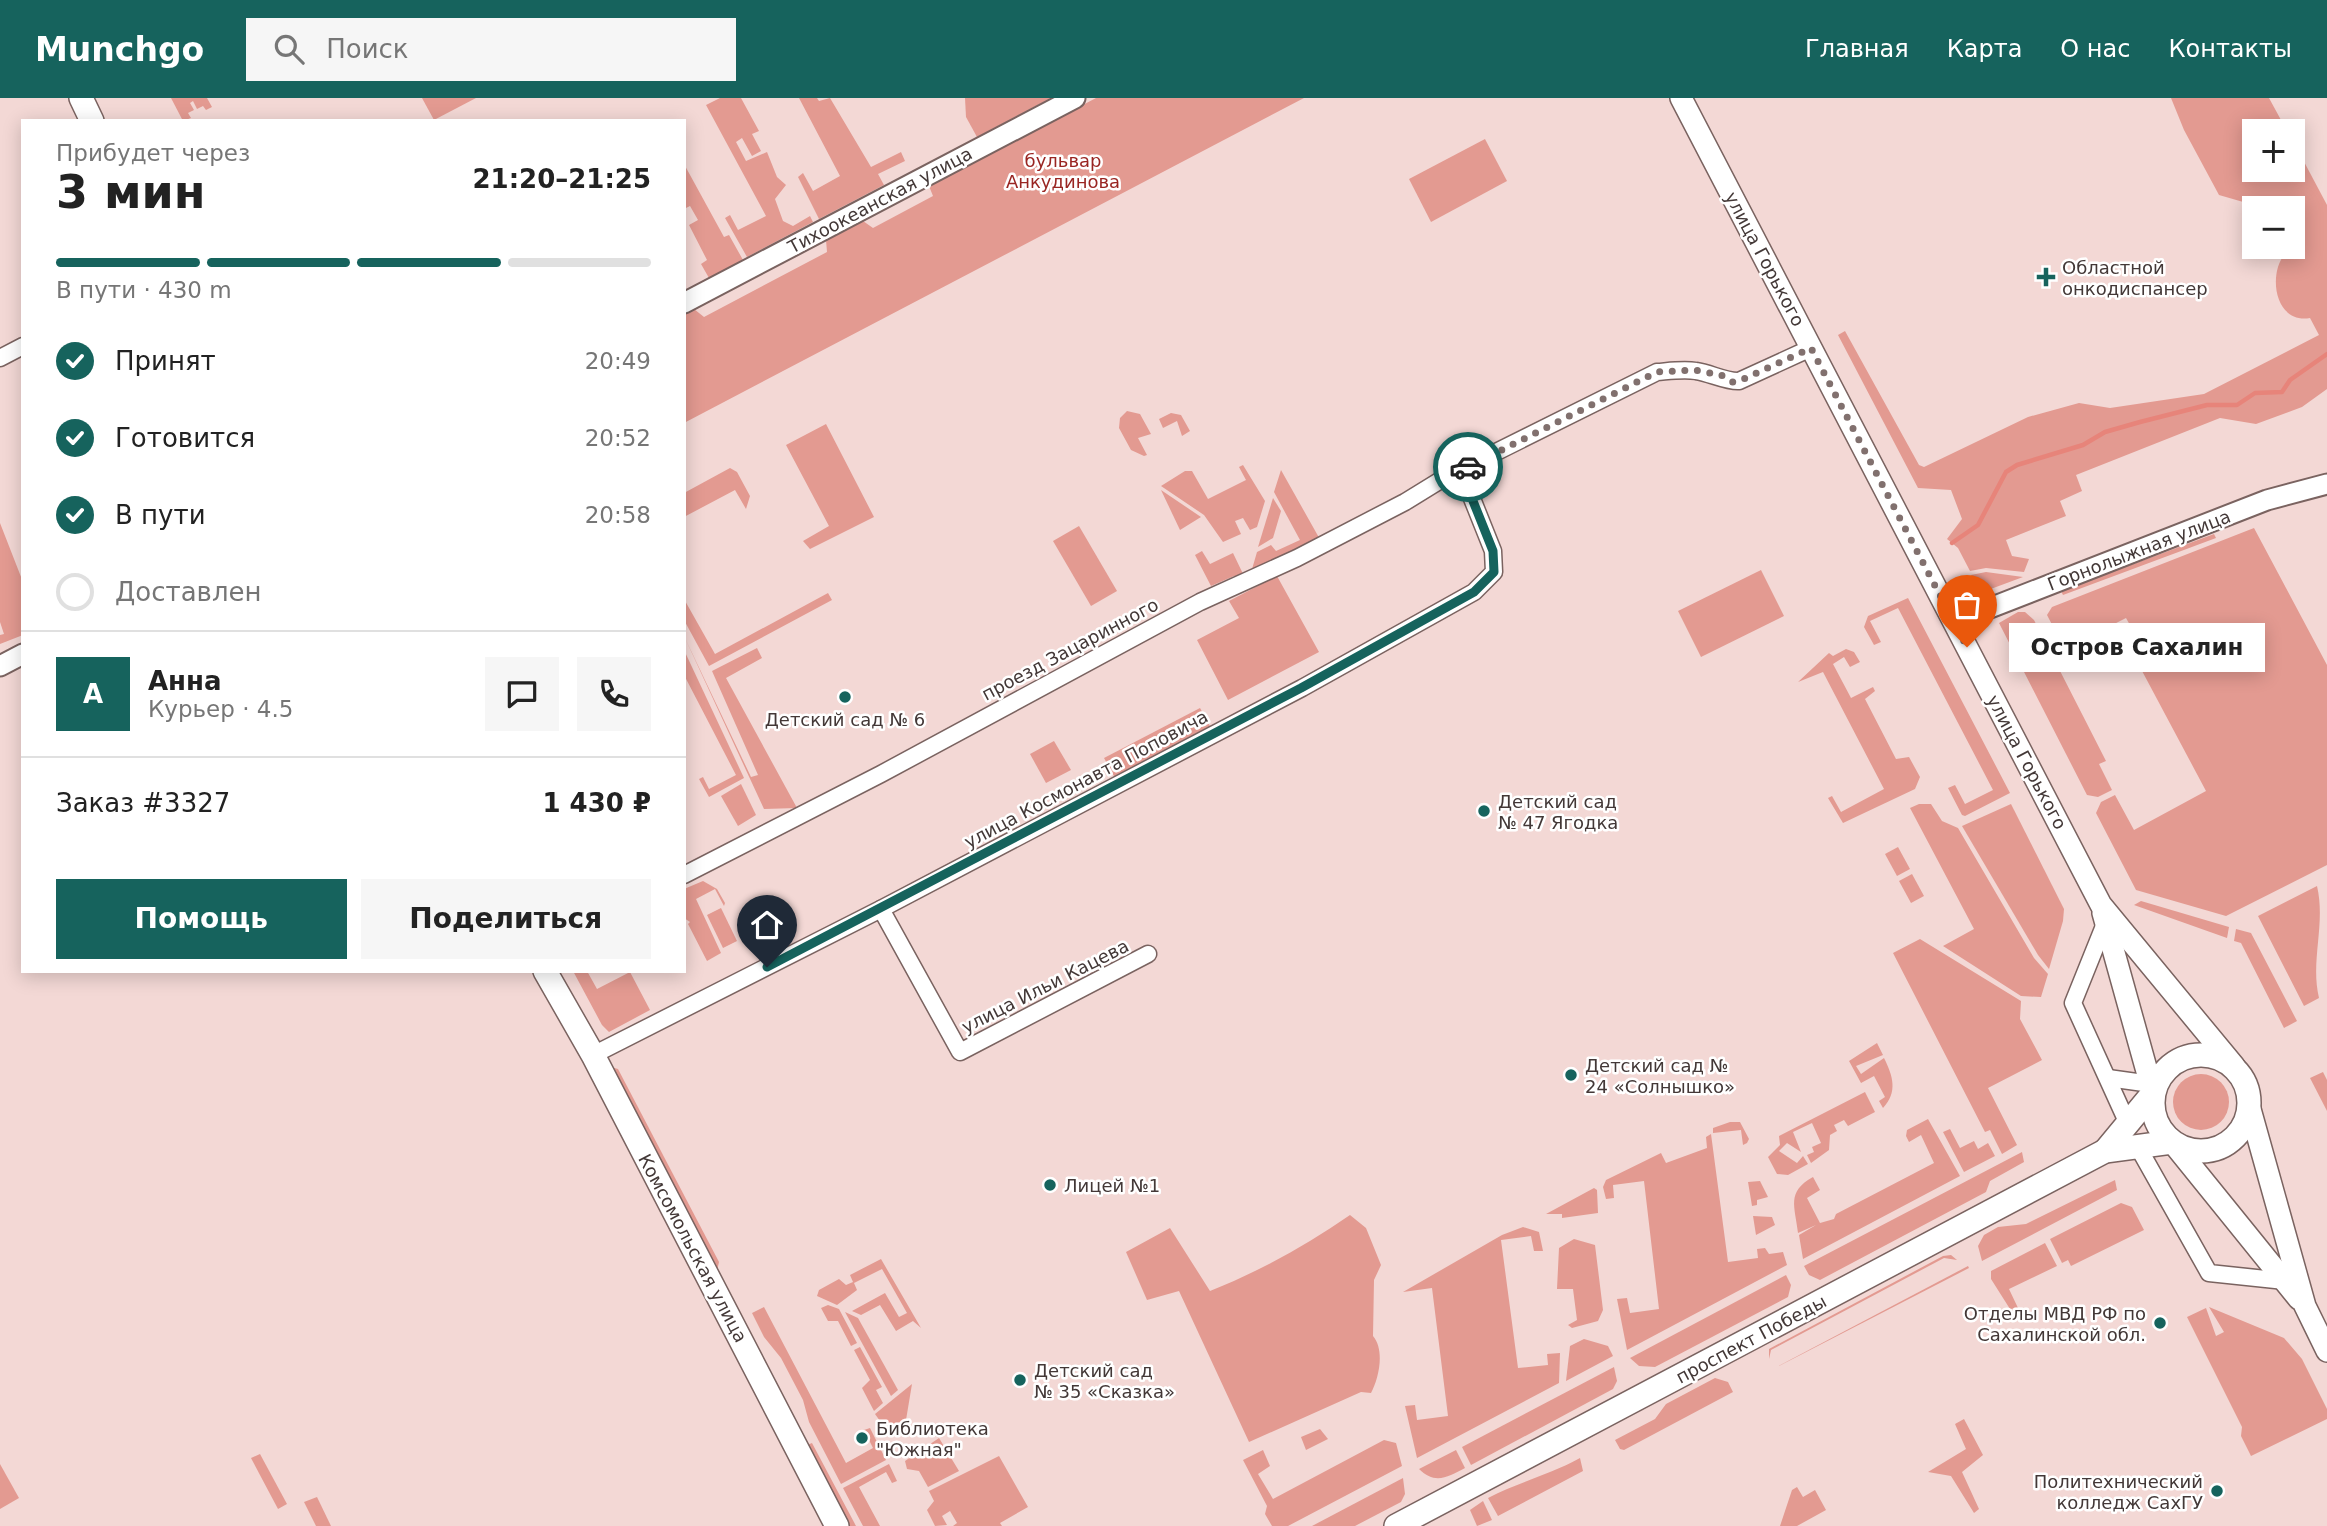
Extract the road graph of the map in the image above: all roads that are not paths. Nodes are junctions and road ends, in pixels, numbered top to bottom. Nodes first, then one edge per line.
1 (80, 98) edge
2 (1075, 98) edge
3 (1681, 98) edge
4 (91, 119) edge
5 (686, 302) edge
6 (21, 347) edge
7 (1811, 348) junction
8 (0, 358) edge
9 (1468, 467) junction
10 (2327, 484) edge
11 (1954, 622) junction
12 (21, 655) edge
13 (0, 666) edge
14 (686, 874) edge
15 (881, 909) junction
16 (2103, 913) junction
17 (1148, 954) dead end
18 (546, 973) edge
19 (593, 1055) junction
20 (2234, 1066) junction
21 (2108, 1078) junction
22 (2152, 1088) junction
23 (2250, 1109) junction
24 (2128, 1124) junction
25 (2172, 1142) junction
26 (2138, 1147) junction
27 (2105, 1151) junction
28 (2285, 1281) junction
29 (2305, 1306) junction
30 (2327, 1351) edge
31 (837, 1526) edge
32 (1396, 1526) edge

1 - 4 main road
2 - 5 street, Тихоокеанская улица
3 - 7 main road, улица Горького
6 - 8 street
7 - 9 street, проезд Зацаринного
7 - 11 main road, улица Горького
9 - 14 street, проезд Зацаринного
9 - 15 street, улица Космонавта Поповича
10 - 11 street, Горнолыжная улица
11 - 16 main road, улица Горького
12 - 13 street
15 - 17 street, улица Ильи Кацева
15 - 19 street, улица Космонавта Поповича
16 - 20 main road, улица Горького
16 - 21 street
16 - 22 main road, улица Горького
18 - 19 main road, Комсомольская улица
19 - 31 main road, Комсомольская улица
20 - 22 main road
20 - 23 main road
21 - 22 street
21 - 24 street
22 - 24 main road, проспект Победы
22 - 25 main road
23 - 25 main road
23 - 29 main road
24 - 27 main road, проспект Победы
25 - 26 main road, проспект Победы
25 - 28 main road
26 - 27 main road, проспект Победы
26 - 28 street
27 - 32 main road, проспект Победы
28 - 29 main road
29 - 30 main road

